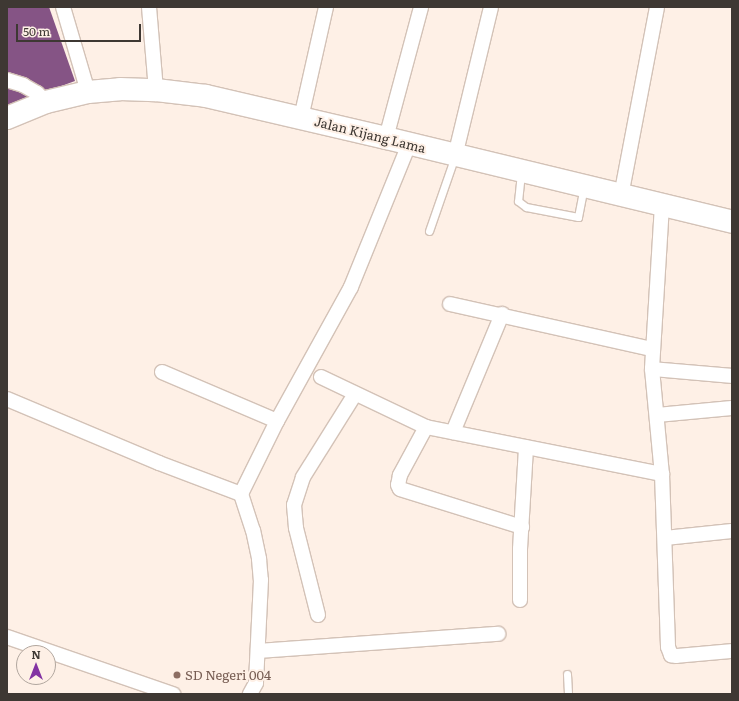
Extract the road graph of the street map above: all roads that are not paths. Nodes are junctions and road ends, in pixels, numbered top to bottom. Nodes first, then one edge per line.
1 (63, 7) edge
2 (149, 7) edge
3 (326, 7) edge
4 (421, 7) edge
5 (492, 7) edge
6 (657, 7) edge
7 (7, 79) edge
8 (156, 90) junction
9 (88, 92) junction
10 (46, 102) junction
11 (7, 118) edge
12 (301, 118) junction
13 (386, 138) junction
14 (409, 144) junction
15 (455, 156) junction
16 (521, 172) junction
17 (584, 187) junction
18 (621, 196) junction
19 (662, 205) junction
20 (732, 222) edge
21 (429, 231) dead end
22 (450, 304) dead end
23 (502, 314) junction
24 (652, 349) junction
25 (652, 369) junction
26 (162, 372) dead end
27 (732, 376) edge
28 (321, 377) dead end
29 (355, 394) junction
30 (7, 399) edge
31 (732, 408) edge
32 (657, 415) junction
33 (277, 421) junction
34 (426, 427) junction
35 (453, 432) junction
36 (526, 447) junction
37 (662, 474) junction
38 (241, 494) junction
39 (522, 527) junction
40 (732, 531) edge
41 (665, 538) junction
42 (520, 600) dead end
43 (318, 614) dead end
44 (498, 634) dead end
45 (7, 637) edge
46 (258, 651) junction
47 (732, 651) edge
48 (567, 674) dead end
49 (173, 694) edge
50 (250, 694) edge
51 (568, 694) edge

1 - 9 street
2 - 8 street
3 - 12 street
4 - 13 street
5 - 15 street
6 - 18 street
7 - 10 street
8 - 9 main road, Jalan Kijang Lama
8 - 12 main road, Jalan Kijang Lama
9 - 10 main road, Jalan Kijang Lama
10 - 11 main road, Jalan Kijang Lama
12 - 13 main road, Jalan Kijang Lama
13 - 14 main road, Jalan Kijang Lama
14 - 15 main road, Jalan Kijang Lama
14 - 33 street
15 - 16 main road, Jalan Kijang Lama
15 - 21 lane
16 - 17 main road, Jalan Kijang Lama
16 - 17 lane
17 - 18 main road, Jalan Kijang Lama
18 - 19 main road, Jalan Kijang Lama
19 - 20 main road, Jalan Kijang Lama
19 - 24 street
22 - 23 street
23 - 24 street
23 - 35 street
24 - 25 street
25 - 27 street
25 - 32 street
26 - 33 street
28 - 29 street
29 - 34 street
29 - 43 street
30 - 38 street
31 - 32 street
32 - 37 street
33 - 38 street
34 - 35 street
34 - 39 street
35 - 36 street
36 - 37 street
36 - 39 street
37 - 41 street
38 - 46 street
39 - 42 street
40 - 41 street
41 - 47 street
44 - 46 street
45 - 49 street
46 - 50 street
48 - 51 lane

